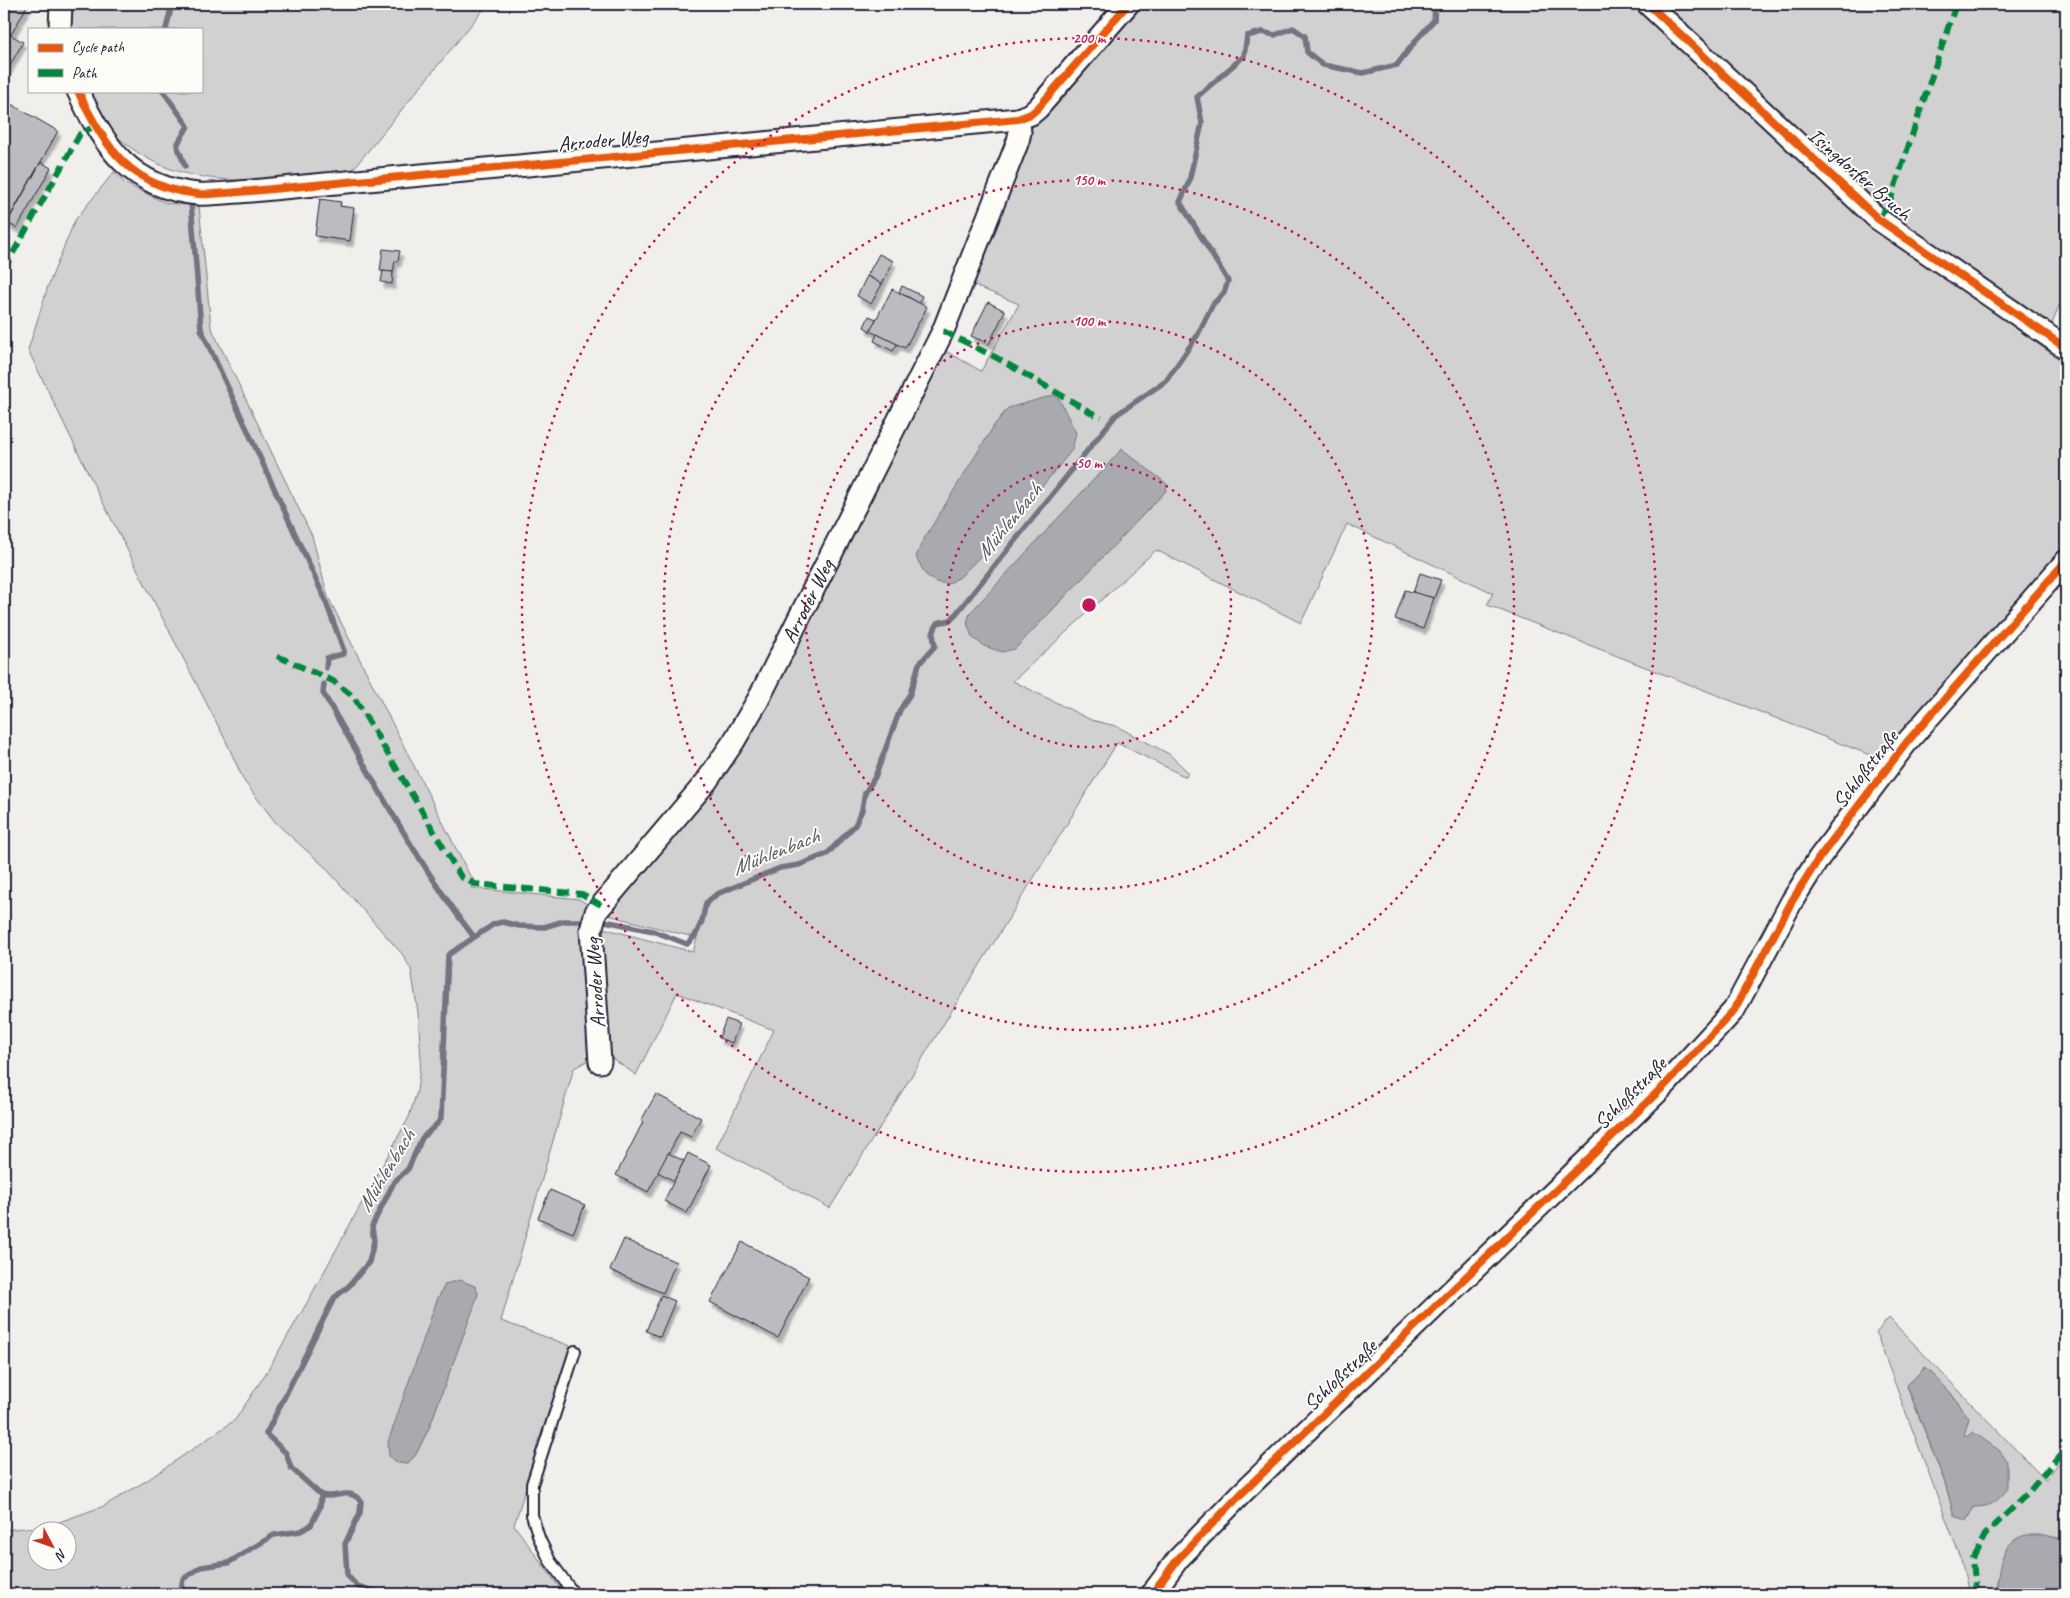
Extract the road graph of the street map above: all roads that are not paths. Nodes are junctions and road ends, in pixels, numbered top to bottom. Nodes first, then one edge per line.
1 (61, 4) edge
2 (1128, 4) edge
3 (1648, 4) edge
4 (60, 28) edge
5 (78, 92) edge
6 (1018, 119) junction
7 (2066, 348) edge
8 (2066, 560) edge
9 (600, 1062) dead end
10 (575, 1351) dead end
11 (574, 1594) edge
12 (1152, 1594) edge

1 - 4 street
2 - 6 street, Arroder Weg
3 - 7 street, Isingdorfer Bruch
5 - 6 street, Arroder Weg
6 - 9 street, Arroder Weg
8 - 12 street, Schloßstraße
10 - 11 lane

